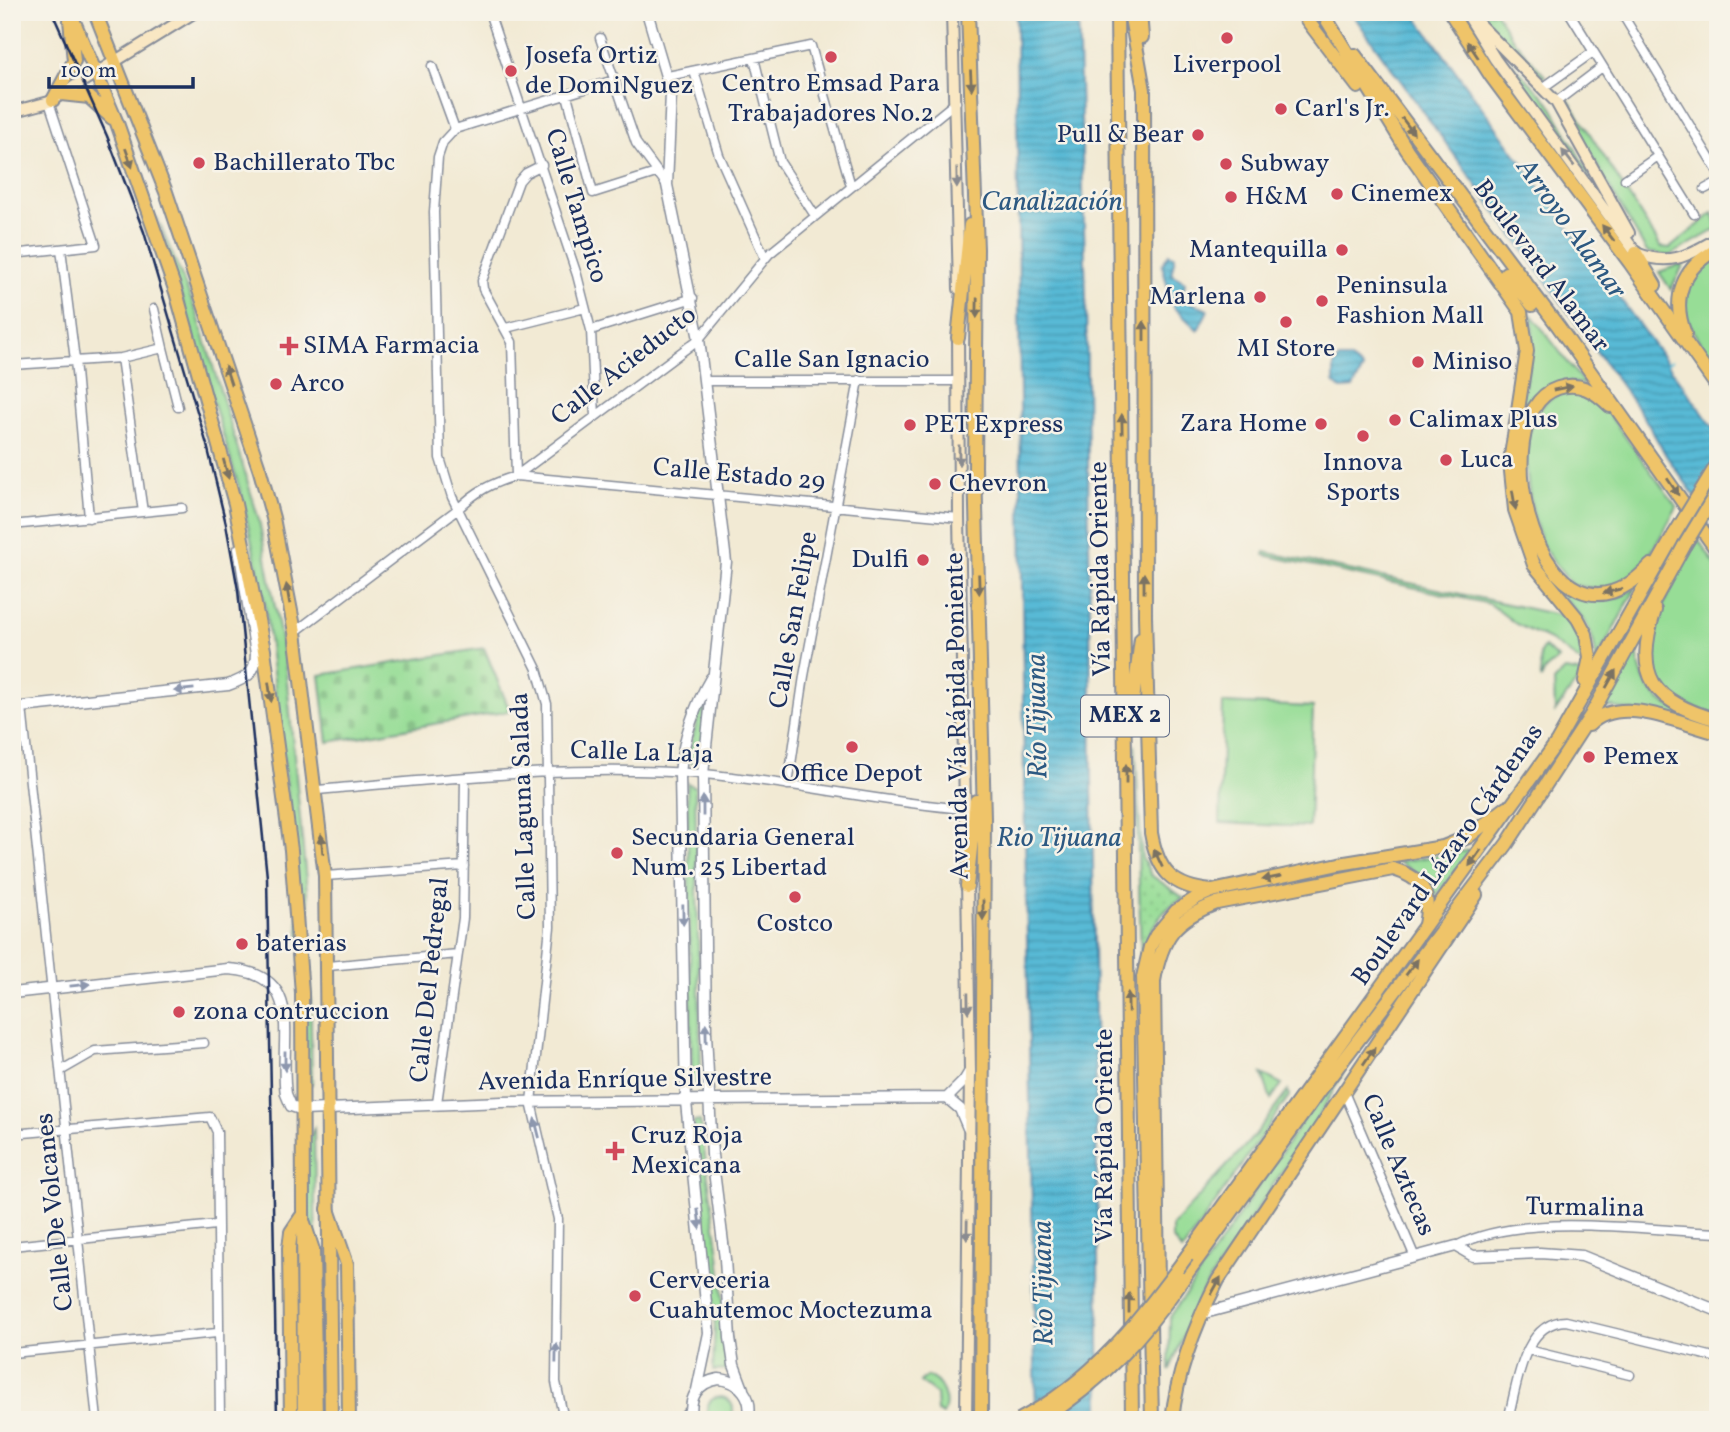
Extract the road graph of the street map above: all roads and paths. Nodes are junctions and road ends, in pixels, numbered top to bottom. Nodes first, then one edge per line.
1 (70, 12) edge
2 (95, 12) edge
3 (195, 12) edge
4 (489, 12) edge
5 (647, 12) edge
6 (952, 12) edge
7 (968, 12) edge
8 (1117, 12) edge
9 (1130, 12) edge
10 (1140, 12) edge
11 (1301, 12) edge
12 (1322, 12) edge
13 (1450, 12) edge
14 (1467, 12) edge
15 (1569, 12) edge
16 (1621, 12) edge
17 (600, 38) dead end
18 (1593, 52) junction
19 (754, 58) junction
20 (116, 59) junction
21 (432, 66) dead end
22 (1602, 67) junction
23 (695, 71) junction
24 (96, 72) junction
25 (668, 76) junction
26 (614, 80) junction
27 (1544, 87) junction
28 (1144, 90) junction
29 (567, 95) junction
30 (54, 99) junction
31 (956, 102) junction
32 (1556, 102) junction
33 (523, 109) junction
34 (12, 112) edge
35 (117, 123) junction
36 (454, 129) junction
37 (1407, 150) junction
38 (1658, 156) junction
39 (542, 166) junction
40 (1718, 172) edge
41 (656, 173) junction
42 (975, 179) junction
43 (1625, 179) dead end
44 (1430, 181) junction
45 (1718, 182) edge
46 (667, 186) junction
47 (851, 186) junction
48 (1705, 189) dead end
49 (814, 214) junction
50 (1694, 214) dead end
51 (1718, 238) edge
52 (1718, 249) edge
53 (61, 250) junction
54 (1634, 250) junction
55 (12, 254) edge
56 (765, 258) junction
57 (693, 299) junction
58 (585, 308) junction
59 (154, 309) dead end
60 (506, 328) junction
61 (1676, 329) junction
62 (591, 330) junction
63 (958, 338) junction
64 (699, 339) junction
65 (163, 348) junction
66 (1693, 354) junction
67 (121, 358) junction
68 (1581, 358) junction
69 (75, 360) junction
70 (12, 365) edge
71 (859, 380) junction
72 (704, 381) junction
73 (959, 382) junction
74 (1718, 388) edge
75 (178, 407) dead end
76 (595, 417) junction
77 (1646, 447) junction
78 (1718, 463) edge
79 (516, 476) junction
80 (1718, 490) edge
81 (718, 493) junction
82 (837, 505) junction
83 (182, 508) dead end
84 (458, 509) junction
85 (143, 512) junction
86 (89, 518) junction
87 (958, 518) junction
88 (12, 525) edge
89 (240, 531) junction
90 (1665, 549) junction
91 (1718, 552) edge
92 (1670, 570) junction
93 (1144, 616) junction
94 (295, 632) junction
95 (713, 674) junction
96 (17, 708) edge
97 (1718, 720) edge
98 (1718, 733) edge
99 (982, 738) junction
100 (1557, 742) junction
101 (1126, 750) junction
102 (1563, 759) junction
103 (550, 771) junction
104 (680, 774) junction
105 (703, 774) junction
106 (465, 778) junction
107 (788, 786) junction
108 (316, 790) junction
109 (1520, 795) junction
110 (965, 809) junction
111 (1507, 844) junction
112 (1339, 864) junction
113 (464, 866) junction
114 (325, 876) junction
115 (1338, 879) junction
116 (967, 886) junction
117 (1212, 891) junction
118 (1425, 926) junction
119 (458, 954) junction
120 (328, 966) junction
121 (53, 988) junction
122 (12, 993) edge
123 (204, 1043) dead end
124 (62, 1070) junction
125 (970, 1071) junction
126 (1344, 1092) junction
127 (947, 1098) junction
128 (709, 1101) junction
129 (531, 1102) junction
130 (686, 1102) junction
131 (437, 1103) junction
132 (327, 1108) junction
133 (303, 1110) junction
134 (68, 1128) junction
135 (969, 1131) junction
136 (12, 1133) edge
137 (328, 1209) junction
138 (301, 1217) junction
139 (216, 1225) junction
140 (1718, 1233) edge
141 (79, 1239) junction
142 (12, 1246) edge
143 (1455, 1246) junction
144 (1414, 1255) junction
145 (1718, 1311) edge
146 (1201, 1314) junction
147 (217, 1333) junction
148 (89, 1345) junction
149 (1528, 1350) junction
150 (12, 1353) edge
151 (1718, 1358) edge
152 (1630, 1375) dead end
153 (743, 1388) junction
154 (697, 1390) junction
155 (691, 1415) edge
156 (97, 1420) edge
157 (220, 1420) edge
158 (290, 1420) edge
159 (304, 1420) edge
160 (316, 1420) edge
161 (331, 1420) edge
162 (349, 1420) edge
163 (564, 1420) edge
164 (680, 1420) edge
165 (748, 1420) edge
166 (967, 1420) edge
167 (981, 1420) edge
168 (1019, 1420) edge
169 (1041, 1420) edge
170 (1132, 1420) edge
171 (1152, 1420) edge
172 (1160, 1420) edge
173 (1172, 1420) edge
174 (1508, 1420) edge

1 - 24 main road
1 - 30 main road
2 - 20 main road
3 - 20 main road
4 - 33 street, Calle Tampico
5 - 25 street
6 - 31 main road, Avenida Vía Rápida Poniente
7 -> 42 main road, Avenida Vía Rápida Poniente
101 -> 8 main road, Vía Rápida Oriente / MEX 2
9 - 28 main road
10 - 28 main road
11 - 37 main road
12 - 37 main road
12 -> 68 main road, Boulevard Alamar
61 -> 13 main road
14 - 27 main road
54 -> 14 main road
15 - 18 street
16 - 40 street
17 - 26 street
18 - 22 street
18 - 27 street
19 - 23 street
19 - 47 street
19 - 49 street
20 - 24 main road
94 -> 20 main road
21 - 36 street
22 - 32 street
22 - 38 street
23 - 25 street
23 - 56 street
24 - 30 main road
24 - 35 main road
25 - 46 street
26 - 29 street
26 - 41 street
27 - 32 main road
93 -> 28 main road
29 - 33 street
29 - 41 street
30 - 34 main road
30 - 35 main road
30 - 53 street
31 - 47 street, Calle Acieducto
31 -> 63 main road, Avenida Vía Rápida Poniente
32 - 54 main road
33 - 36 street
33 - 39 street, Calle Tampico
35 -> 89 main road
36 - 84 street, Calle Laguna Salada
37 - 44 main road
38 - 43 street
38 - 50 street
39 - 58 street, Calle Tampico
39 - 60 street
41 - 46 street
42 - 63 main road
42 -> 99 main road, Avenida Vía Rápida Poniente
44 - 68 main road
44 -> 100 main road
45 - 48 street
46 - 57 street
47 - 49 street, Calle Acieducto
49 - 56 street, Calle Acieducto
51 - 54 main road
52 - 66 main road
53 - 55 street
53 - 69 street
54 - 61 main road
56 - 64 street, Calle Acieducto
57 - 62 street
57 - 64 street
58 - 60 street
58 - 62 street, Calle Tampico
59 - 65 street
60 - 79 street
61 - 66 main road
62 - 76 street, Calle Tampico
63 - 73 main road, Avenida Vía Rápida Poniente
64 - 72 street
64 - 76 street, Calle Acieducto
65 - 67 street
65 - 75 street
66 - 74 main road
67 - 69 street
67 - 85 street
68 - 77 main road, Boulevard Alamar
69 - 70 street
69 - 86 street
71 - 72 street, Calle San Ignacio
71 - 73 street, Calle San Ignacio
71 - 82 street, Calle San Felipe
72 - 81 street
73 -> 87 main road, Avenida Vía Rápida Poniente
76 - 79 street, Calle Acieducto
90 -> 77 main road
77 -> 91 main road, Boulevard Alamar
78 - 90 main road, Boulevard Lázaro Cárdenas, bridge
79 - 81 street, Calle Estado 29
79 - 84 street, Calle Acieducto
80 - 92 main road, Boulevard Lázaro Cárdenas, bridge
81 - 82 street, Calle Estado 29
81 - 95 street
82 - 87 street, Calle Estado 29
82 - 107 street, Calle San Felipe
83 - 85 street
84 - 94 street, Calle Acieducto
84 - 103 street, Calle Laguna Salada
85 - 86 street
86 - 88 street
87 - 110 main road, Avenida Vía Rápida Poniente
89 -> 96 street
89 -> 133 main road
90 - 100 main road, Boulevard Lázaro Cárdenas
92 - 97 main road
102 -> 92 main road, Boulevard Lázaro Cárdenas
93 - 101 main road
117 -> 93 main road
94 - 108 main road
95 - 104 street
95 - 105 street
96 - 121 street, Calle De Volcanes
98 - 102 main road
99 - 116 main road
99 -> 167 main road, Avenida Vía Rápida Poniente
100 - 109 main road, Boulevard Lázaro Cárdenas
170 -> 101 main road, Vía Rápida Oriente / MEX 2
102 - 111 main road, Boulevard Lázaro Cárdenas
103 - 104 street, Calle La Laja
103 - 106 street, Calle La Laja
103 - 129 street, Calle Laguna Salada
104 - 105 street, Calle La Laja
104 -> 130 street
105 - 107 street, Calle La Laja
128 -> 105 street
106 - 108 street, Calle La Laja
106 - 113 street, Calle Del Pedregal
107 - 110 street, Calle La Laja
114 -> 108 main road
109 - 112 main road
109 -> 118 main road, Boulevard Lázaro Cárdenas
110 - 116 main road, Avenida Vía Rápida Poniente
126 -> 111 main road
169 -> 111 main road, Boulevard Lázaro Cárdenas, bridge
112 - 115 main road
112 -> 117 main road
113 - 114 street
113 - 119 street, Calle Del Pedregal
114 - 120 main road
115 - 118 main road
115 - 172 main road
116 -> 125 main road, Avenida Vía Rápida Poniente
117 - 171 main road
118 - 168 main road, Boulevard Lázaro Cárdenas, bridge
119 - 120 street
119 - 131 street, Calle Del Pedregal
120 - 132 main road
121 - 122 street
121 - 124 street, Calle De Volcanes
121 -> 133 street
123 - 124 street
124 - 134 street, Calle De Volcanes
125 - 127 street
125 - 135 main road, Avenida Vía Rápida Poniente
126 - 144 street, Calle Aztecas
146 -> 126 main road
127 - 128 street, Avenida Enríque Silvestre
127 - 135 street
128 - 130 street, Avenida Enríque Silvestre
128 - 153 street
129 - 130 street, Avenida Enríque Silvestre
129 - 131 street, Avenida Enríque Silvestre
163 -> 129 street, Calle Laguna Salada
130 -> 154 street
131 - 132 street, Avenida Enríque Silvestre
132 - 133 street, Avenida Enríque Silvestre
132 - 137 main road
133 - 138 main road
134 - 136 street
134 - 139 street
134 - 141 street, Calle De Volcanes
135 -> 166 main road, Avenida Vía Rápida Poniente
137 - 161 main road
137 - 162 main road
138 - 158 main road
138 - 159 main road
138 - 160 main road
139 - 141 street
139 - 147 street
140 - 143 street, Turmalina
141 - 142 street
141 - 148 street, Calle De Volcanes
143 - 144 street
143 - 145 street
144 - 146 street
146 - 173 main road
147 - 148 street
147 - 157 street
148 - 150 street
148 - 156 street, Calle De Volcanes
149 - 151 street
149 - 152 street
149 - 174 street
153 - 154 street
153 - 165 street
154 - 155 street
155 - 164 street

